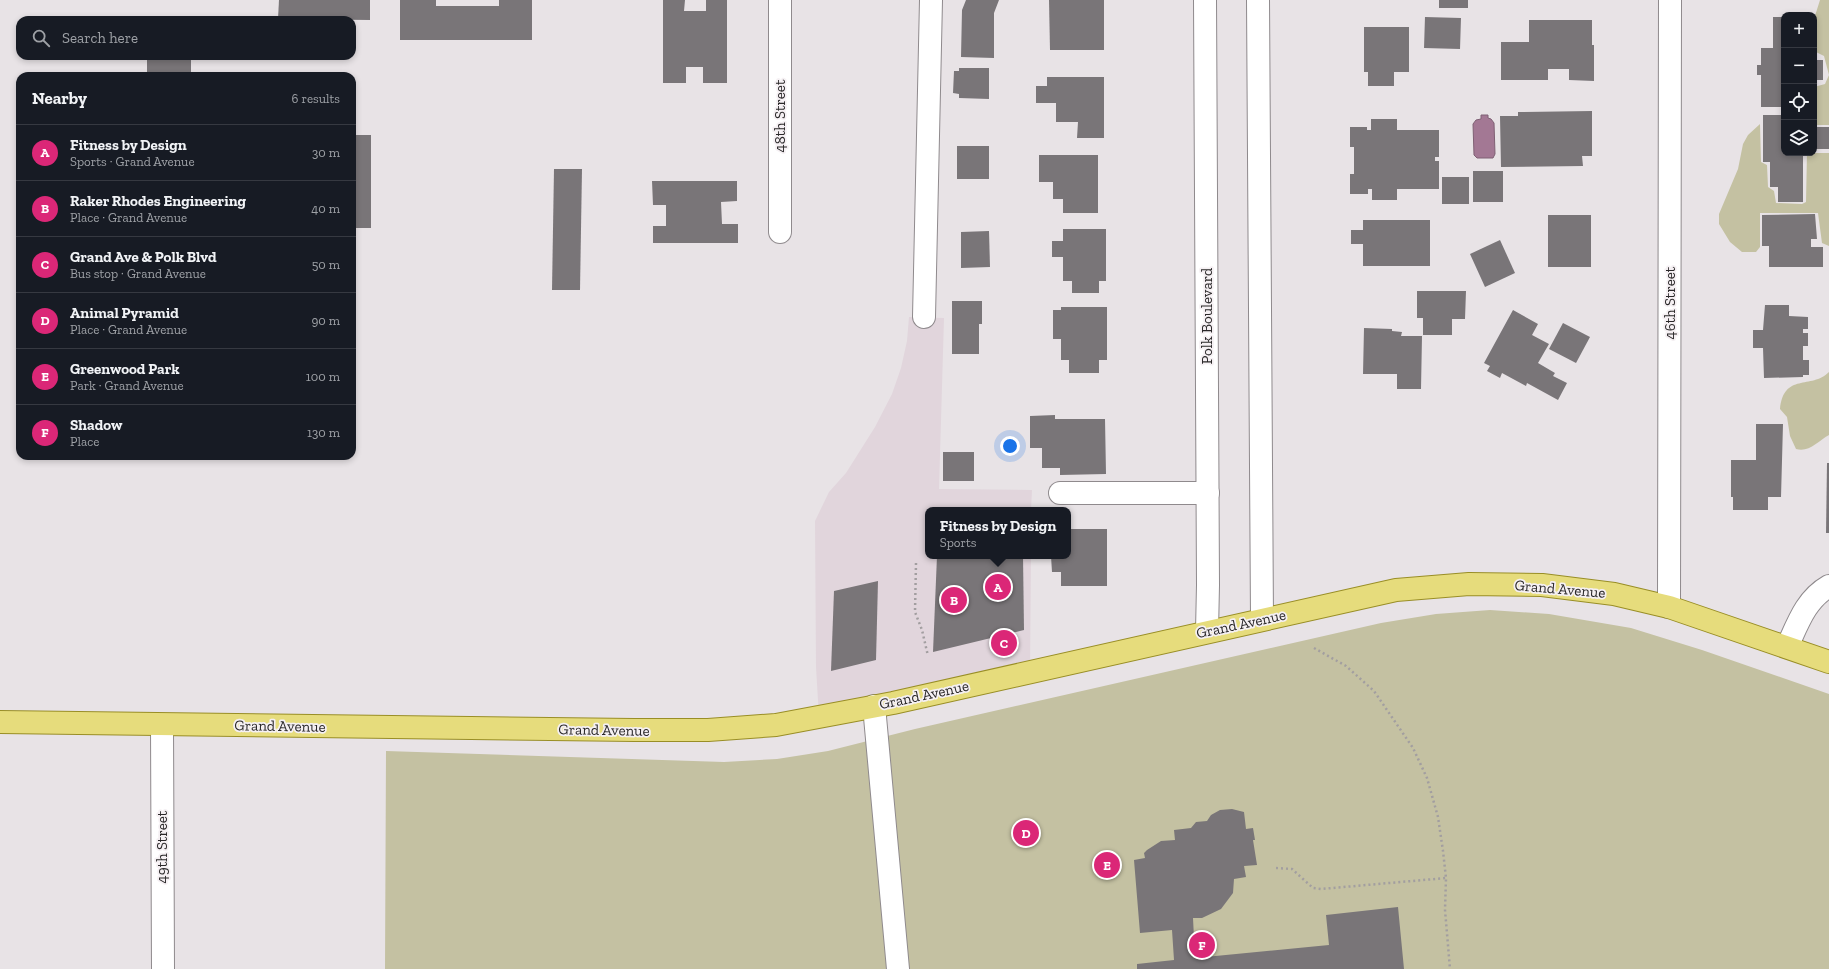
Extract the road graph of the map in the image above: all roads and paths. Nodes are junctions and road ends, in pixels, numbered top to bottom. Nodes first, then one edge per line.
1 (780, 0) edge
2 (931, 0) edge
3 (1205, 0) edge
4 (1258, 0) edge
5 (1670, 0) edge
6 (780, 232) dead end
7 (924, 317) dead end
8 (1060, 493) dead end
9 (1208, 493) junction
10 (916, 563) dead end
11 (1829, 586) edge
12 (1669, 607) junction
13 (1262, 619) junction
14 (1207, 631) junction
15 (1787, 647) junction
16 (1314, 648) dead end
17 (928, 656) dead end
18 (1829, 662) edge
19 (874, 706) junction
20 (0, 722) edge
21 (162, 725) junction
22 (1276, 868) dead end
23 (1446, 878) junction
24 (163, 969) edge
25 (898, 969) edge
26 (1450, 969) edge

1 - 6 street, 48th Street
2 - 7 street
3 - 9 street, Polk Boulevard
4 - 13 street
5 - 12 street, 46th Street
8 - 9 street
9 - 14 street, Polk Boulevard
10 - 17 path
11 - 15 street
12 - 13 main road, Grand Avenue
12 - 15 main road, Grand Avenue
13 - 14 main road, Grand Avenue
14 - 19 main road, Grand Avenue
15 - 18 main road, Grand Avenue
16 - 23 path
19 - 21 main road, Grand Avenue
19 - 25 street
20 - 21 main road, Grand Avenue
21 - 24 street, 49th Street
22 - 23 path
23 - 26 path

